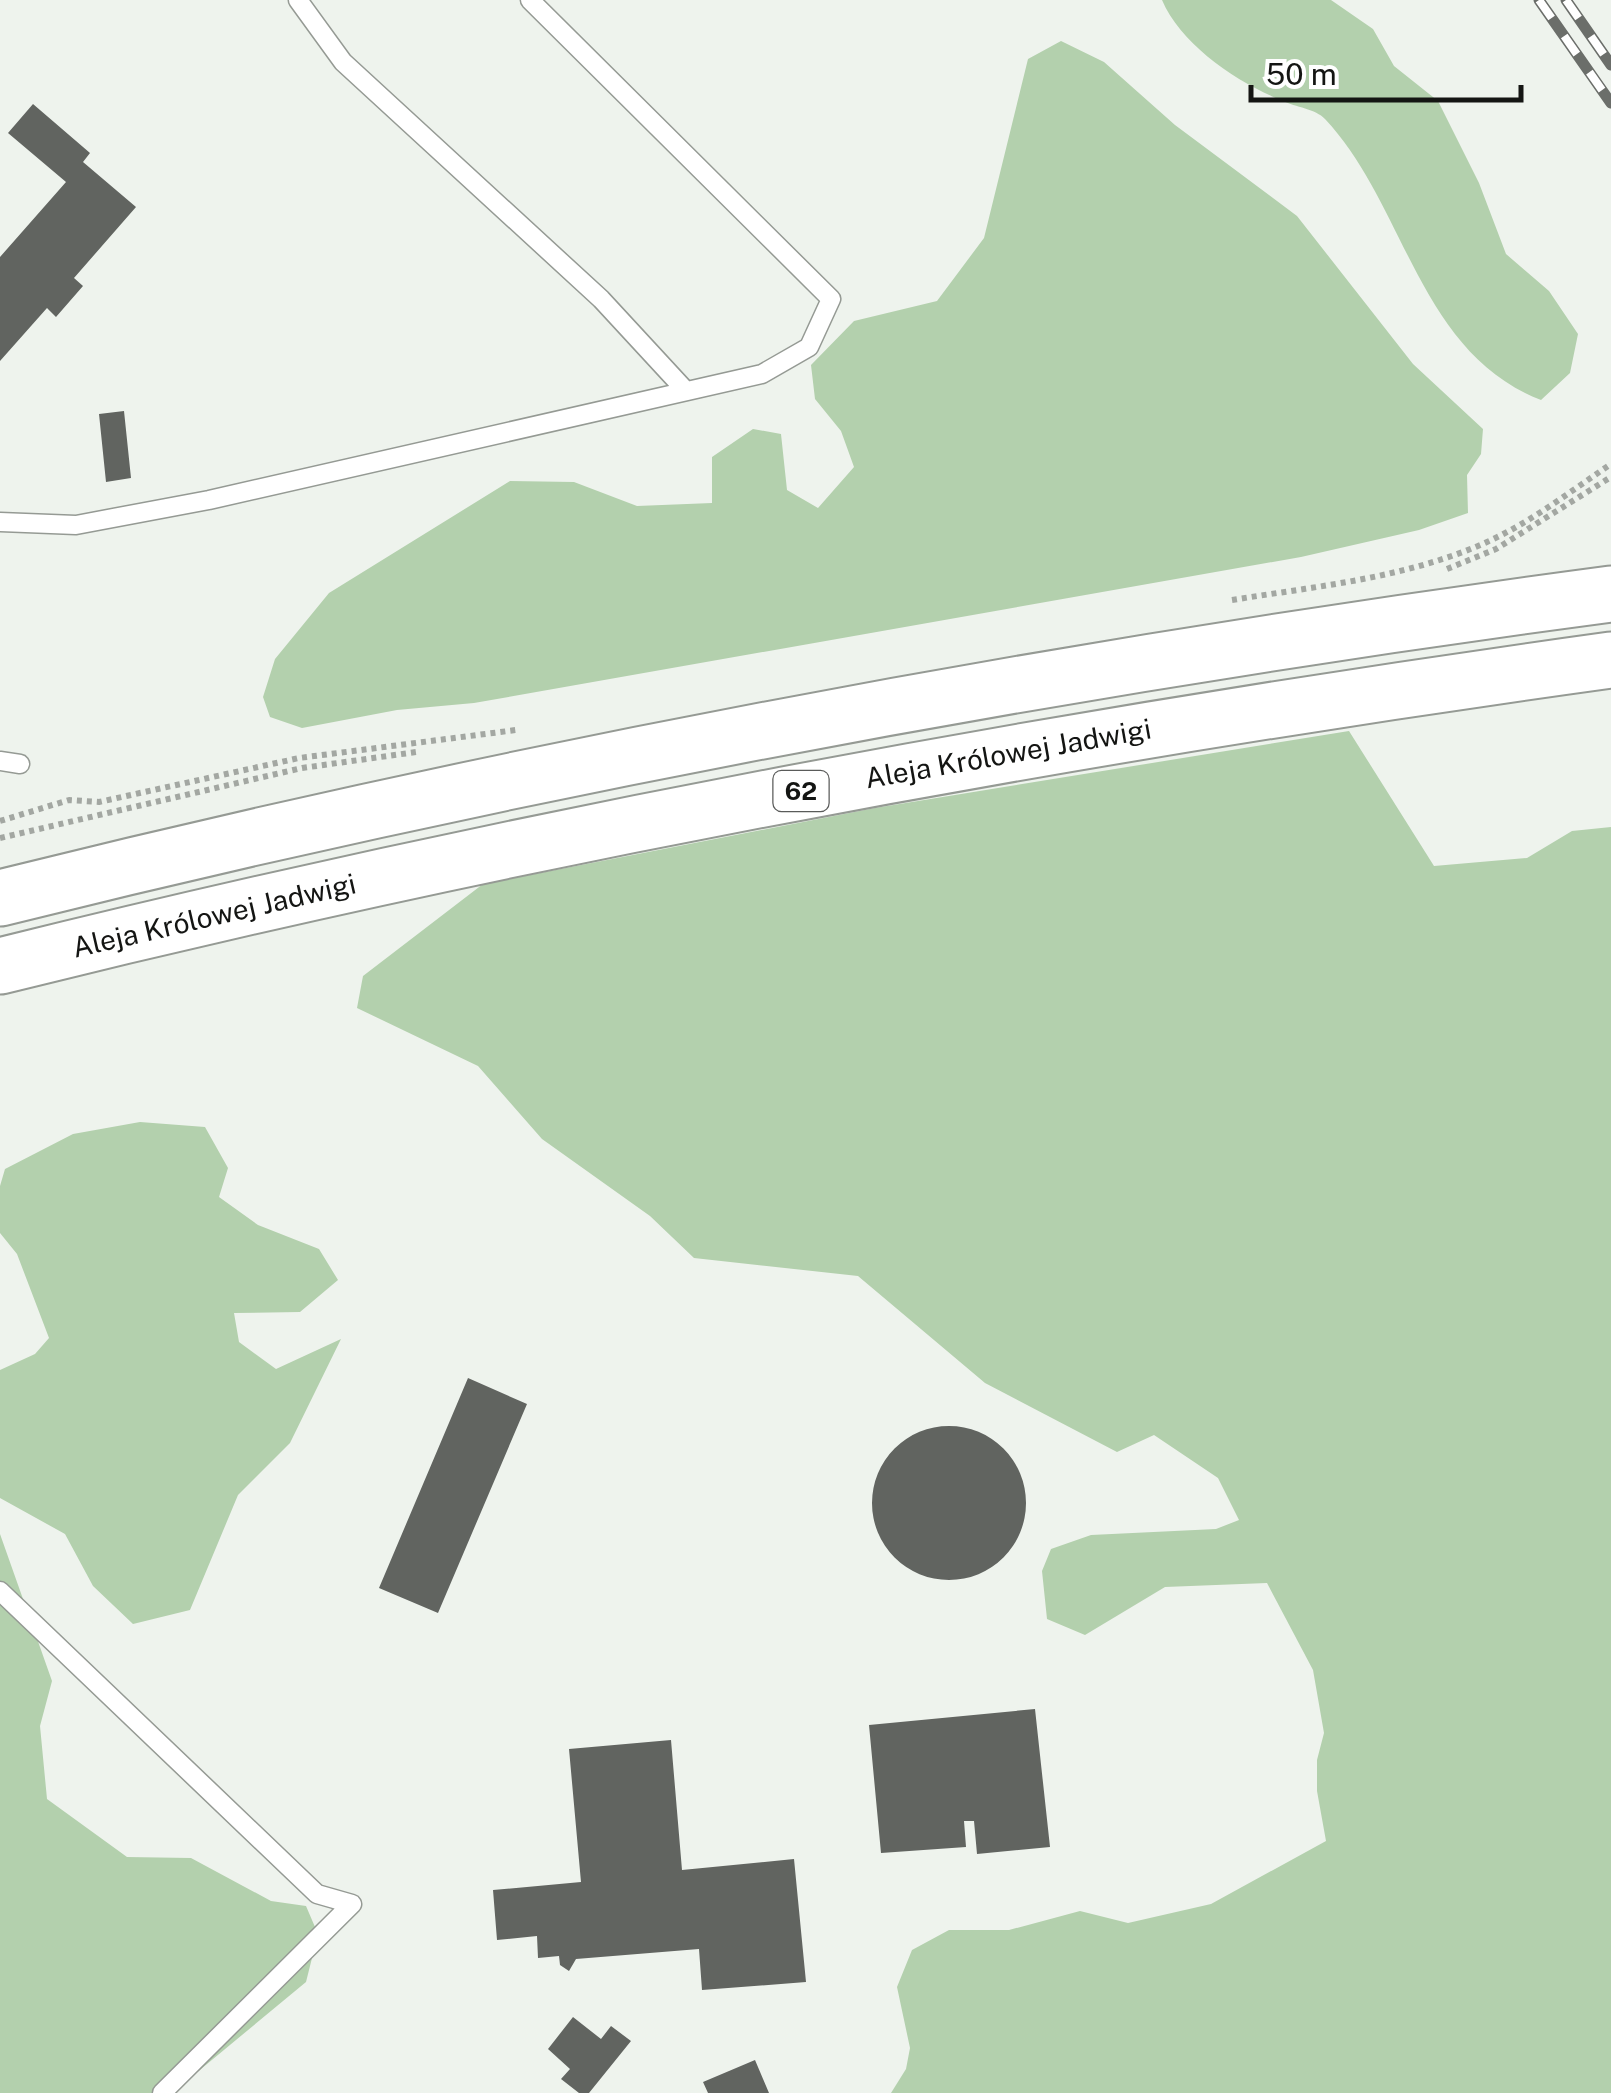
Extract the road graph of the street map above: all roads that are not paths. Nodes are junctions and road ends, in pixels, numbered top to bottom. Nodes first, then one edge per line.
1 (298, 0) edge
2 (530, 0) edge
3 (686, 391) junction
4 (0, 522) edge
5 (1611, 594) edge
6 (1611, 660) edge
7 (0, 762) edge
8 (20, 764) dead end
9 (0, 898) edge
10 (0, 966) edge
11 (0, 1592) edge
12 (162, 2093) edge

1 - 3 lane
2 - 3 lane
3 - 4 lane
5 - 9 main road, 62
6 - 10 main road, Aleja Królowej Jadwigi / 62
7 - 8 lane
11 - 12 lane

